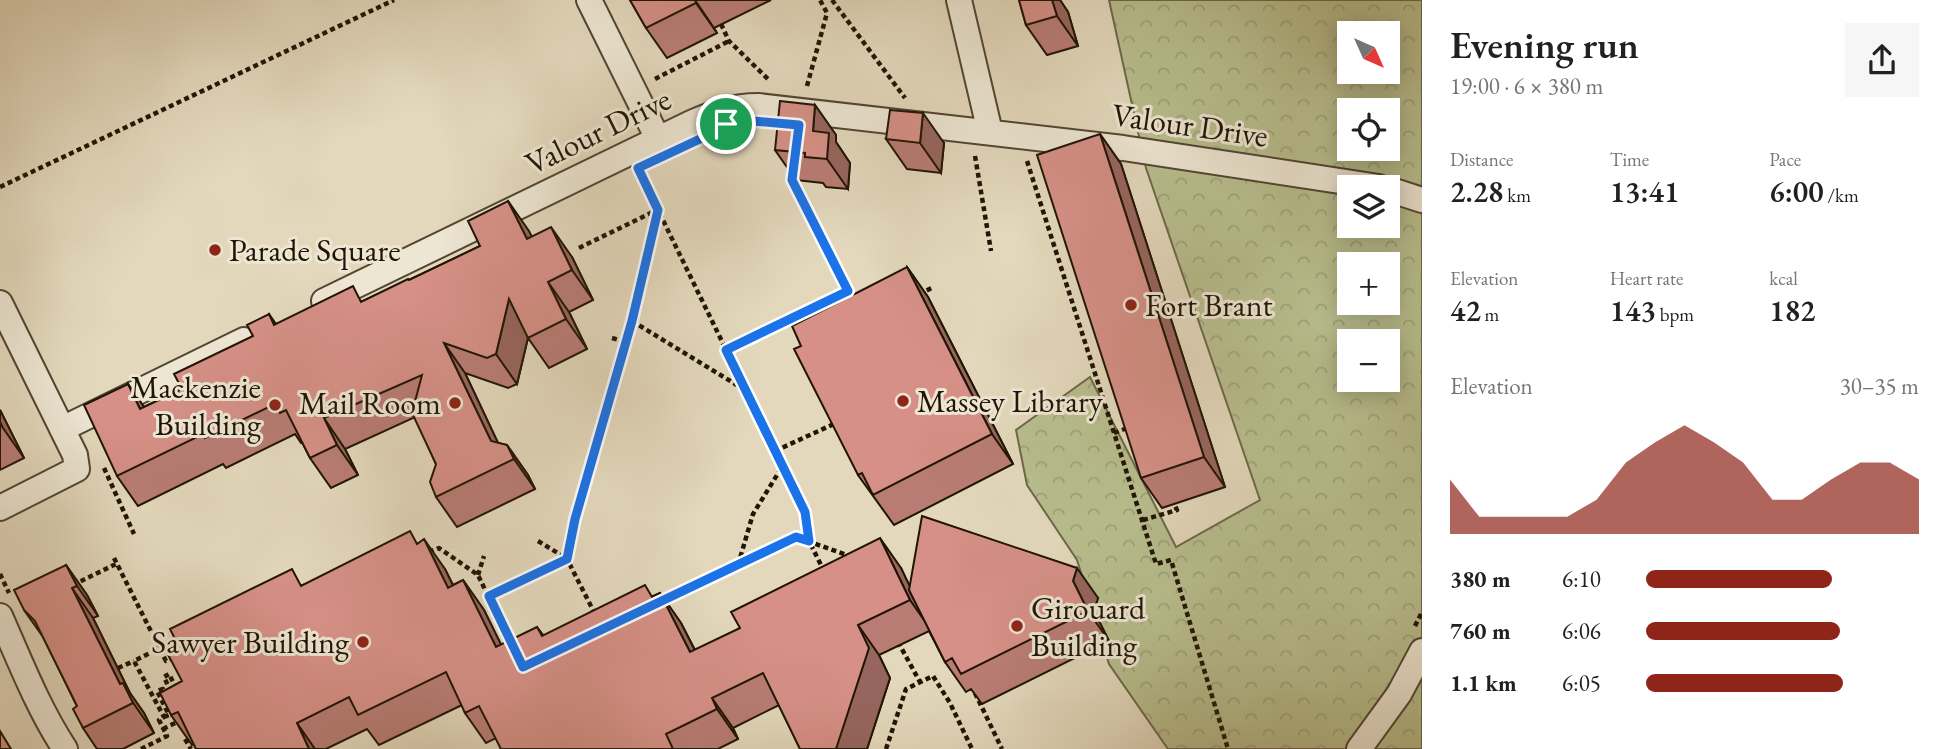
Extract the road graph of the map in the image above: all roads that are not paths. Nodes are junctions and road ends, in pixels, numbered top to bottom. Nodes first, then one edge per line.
1 (589, 0) edge
2 (959, 0) edge
3 (990, 132) junction
4 (658, 139) junction
5 (1337, 181) edge
6 (1400, 193) edge
7 (1422, 200) edge
8 (0, 303) edge
9 (300, 313) edge
10 (263, 331) edge
11 (62, 429) junction
12 (0, 508) edge
13 (0, 616) edge
14 (1422, 651) edge
15 (65, 749) edge
16 (1359, 749) edge

1 - 4 street
2 - 3 street
3 - 4 street, Valour Drive
3 - 5 street, Valour Drive
4 - 9 street, Valour Drive
6 - 7 street
8 - 11 street
10 - 11 street
11 - 12 street
13 - 15 street
14 - 16 street

